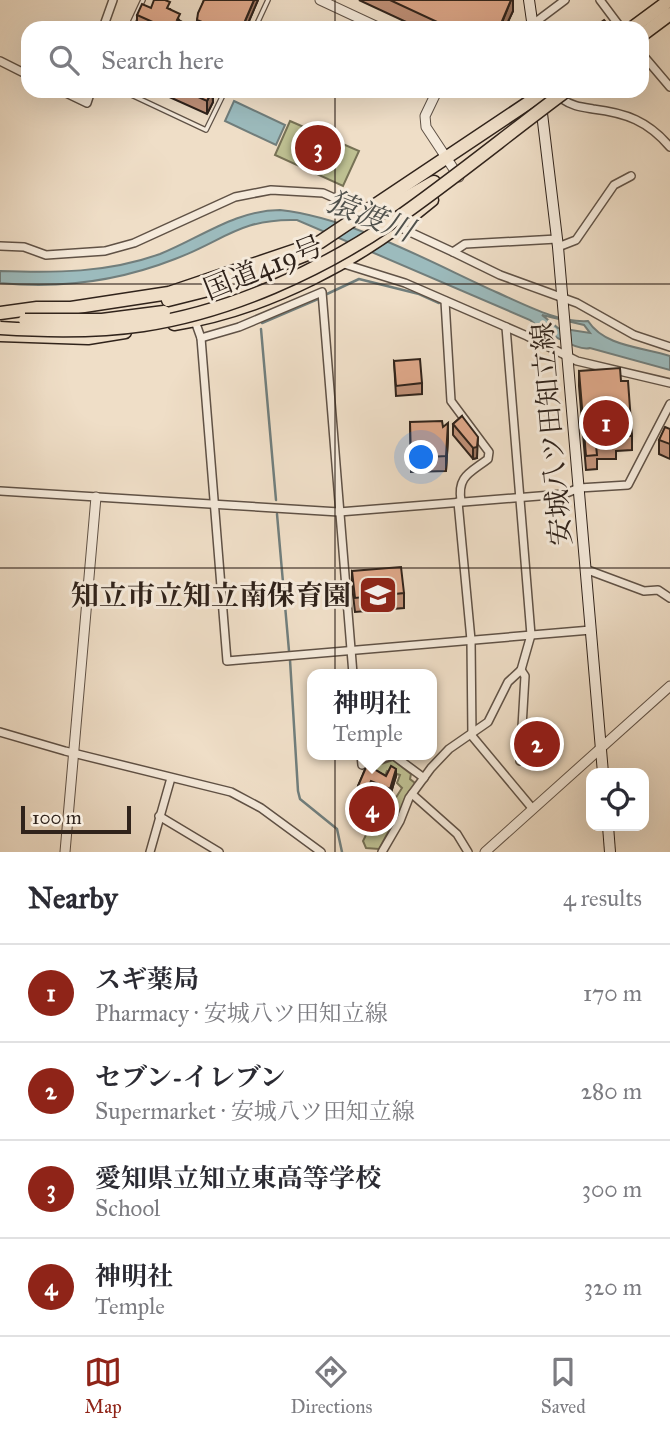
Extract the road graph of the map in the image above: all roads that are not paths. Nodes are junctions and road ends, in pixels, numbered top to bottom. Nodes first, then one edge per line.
1 (113, 0) edge
2 (143, 0) edge
3 (268, 0) edge
4 (320, 0) edge
5 (529, 0) edge
6 (565, 0) edge
7 (600, 0) edge
8 (670, 0) edge
9 (670, 7) edge
10 (670, 14) edge
11 (670, 20) edge
12 (106, 21) edge
13 (133, 21) edge
14 (258, 21) edge
15 (365, 21) edge
16 (532, 21) edge
17 (539, 21) edge
18 (616, 21) edge
19 (642, 21) edge
20 (649, 23) edge
21 (649, 31) edge
22 (649, 33) edge
23 (0, 61) edge
24 (649, 62) edge
25 (21, 72) edge
26 (670, 87) edge
27 (138, 98) edge
28 (222, 98) edge
29 (434, 98) edge
30 (534, 98) edge
31 (541, 98) edge
32 (556, 98) edge
33 (557, 98) edge
34 (558, 98) edge
35 (565, 98) edge
36 (542, 113) junction
37 (670, 147) edge
38 (447, 158) junction
39 (631, 176) dead end
40 (459, 177) junction
41 (434, 182) junction
42 (362, 216) junction
43 (399, 228) junction
44 (558, 243) junction
45 (0, 246) edge
46 (453, 252) junction
47 (345, 260) junction
48 (562, 299) junction
49 (445, 301) junction
50 (3, 315) edge
51 (195, 321) junction
52 (506, 327) junction
53 (0, 328) edge
54 (0, 335) edge
55 (201, 338) junction
56 (670, 347) edge
57 (568, 358) junction
58 (670, 383) edge
59 (670, 404) edge
60 (579, 488) junction
61 (0, 491) edge
62 (96, 497) junction
63 (519, 497) junction
64 (459, 502) junction
65 (214, 505) junction
66 (339, 512) junction
67 (585, 569) junction
68 (670, 598) edge
69 (591, 630) junction
70 (531, 635) junction
71 (471, 640) junction
72 (351, 650) junction
73 (353, 669) edge
74 (521, 670) junction
75 (670, 686) edge
76 (0, 732) edge
77 (472, 736) junction
78 (601, 745) junction
79 (74, 753) junction
80 (362, 760) edge
81 (378, 760) edge
82 (400, 760) edge
83 (520, 761) dead end
84 (603, 768) edge
85 (171, 778) junction
86 (424, 778) junction
87 (412, 794) junction
88 (532, 808) junction
89 (159, 816) junction
90 (608, 831) edge
91 (65, 852) edge
92 (150, 852) edge
93 (219, 852) edge
94 (321, 852) edge
95 (382, 852) edge
96 (468, 852) edge
97 (485, 852) edge
98 (610, 852) edge

1 - 12 street
2 - 13 lane
3 - 14 lane
4 - 15 street
5 - 16 main road
6 - 17 street
7 - 18 street
8 - 19 highway
9 - 20 highway
10 - 21 highway
11 - 22 highway
23 - 25 street
24 - 26 street
27 - 28 lane
29 - 38 street
30 - 38 highway, 国道419号
31 - 36 main road, 安城八ツ田知立線
32 - 41 highway
33 - 53 highway, bridge
34 - 36 highway, 国道419号
35 - 37 street
36 - 40 highway, 国道419号
36 - 44 main road, 安城八ツ田知立線
38 - 40 street
38 - 42 highway, 国道419号
39 - 44 street
40 - 43 highway, 国道419号
41 - 50 highway
41 - 50 highway, bridge
42 - 45 street
42 - 50 highway, 国道419号
43 - 46 street
43 - 47 highway, 国道419号
44 - 46 street
44 - 48 main road, 安城八ツ田知立線
46 - 48 street
47 - 49 street
47 - 51 highway, 国道419号
48 - 56 street
48 - 57 main road, 安城八ツ田知立線
49 - 52 street
49 - 64 street
51 - 54 highway, 国道419号
51 - 55 street
52 - 57 street
52 - 63 street
55 - 65 street
55 - 66 street
57 - 58 street
57 - 60 main road, 安城八ツ田知立線
59 - 60 street
60 - 63 street
60 - 67 main road, 安城八ツ田知立線
61 - 62 street
62 - 65 street
62 - 79 street
63 - 64 street
63 - 70 street
64 - 66 street
64 - 71 street
65 - 66 street
65 - 72 street
66 - 72 street
67 - 68 street
67 - 69 main road, 安城八ツ田知立線
69 - 70 street
69 - 78 main road, 安城八ツ田知立線
70 - 71 street
70 - 74 street
71 - 72 street
71 - 77 street
72 - 73 street
74 - 77 street
74 - 83 street
75 - 78 street
76 - 79 street
77 - 86 street
77 - 88 street
78 - 84 main road, 安城八ツ田知立線
78 - 88 street
79 - 85 street
79 - 91 street
80 - 81 street
82 - 86 street
85 - 89 street
85 - 94 street
86 - 87 street
87 - 95 street
87 - 96 street
88 - 97 street
89 - 92 street
89 - 93 street
90 - 98 main road

